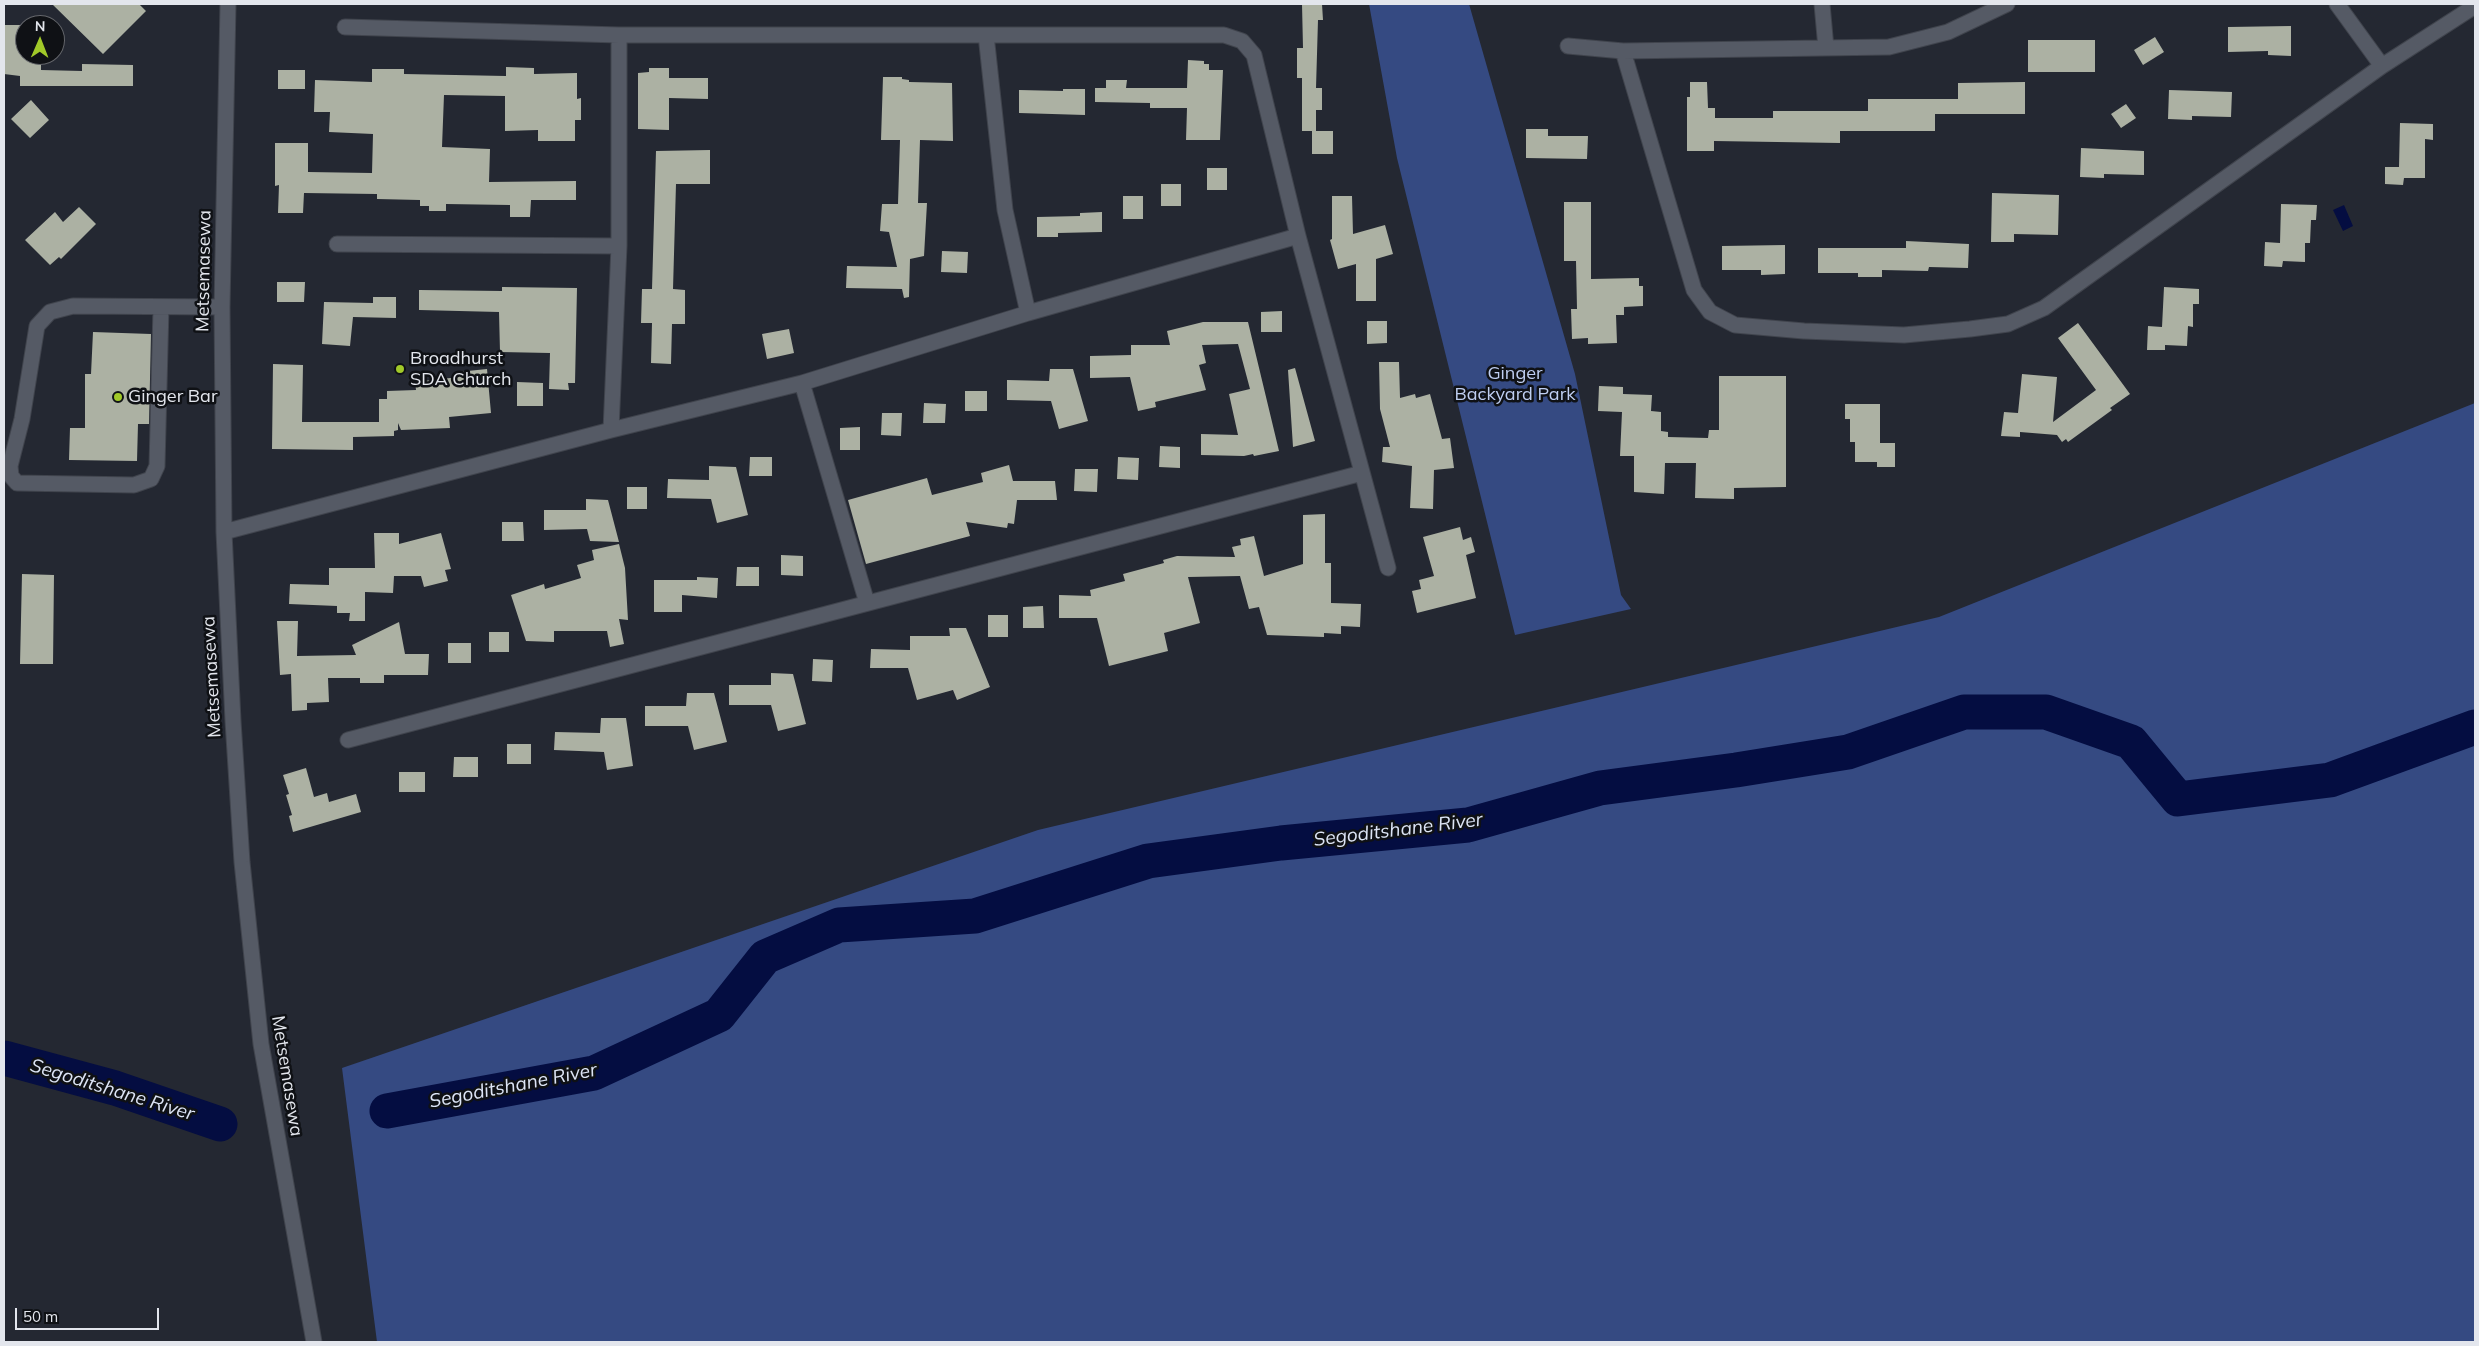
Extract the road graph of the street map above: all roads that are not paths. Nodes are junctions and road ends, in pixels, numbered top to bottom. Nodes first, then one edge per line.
1 (218, 4) edge
2 (228, 4) edge
3 (234, 4) edge
4 (1822, 4) edge
5 (2007, 4) edge
6 (2337, 4) edge
7 (2475, 6) edge
8 (228, 23) junction
9 (345, 27) dead end
10 (619, 35) junction
11 (986, 35) junction
12 (1568, 46) dead end
13 (1826, 48) junction
14 (1622, 52) junction
15 (2382, 66) junction
16 (1298, 236) junction
17 (337, 244) dead end
18 (618, 246) junction
19 (161, 307) junction
20 (222, 307) junction
21 (1028, 313) junction
22 (802, 384) junction
23 (611, 430) junction
24 (1362, 473) junction
25 (224, 532) junction
26 (1388, 568) dead end
27 (867, 603) junction
28 (348, 740) dead end
29 (314, 1342) edge

1 - 8 street
2 - 8 street, Metsemasewa
3 - 8 street
4 - 13 street
5 - 13 street
6 - 15 street
7 - 15 street
8 - 20 street, Metsemasewa
9 - 10 street
10 - 11 street
10 - 18 street
11 - 16 street
11 - 21 street
12 - 14 street
13 - 14 street
14 - 15 street
16 - 21 street
16 - 24 street
17 - 18 street
18 - 23 street
19 - 19 street
19 - 20 street
20 - 25 street, Metsemasewa
21 - 22 street
22 - 23 street
22 - 27 street
23 - 25 street
24 - 26 street
24 - 27 street
25 - 29 street, Metsemasewa
27 - 28 street

